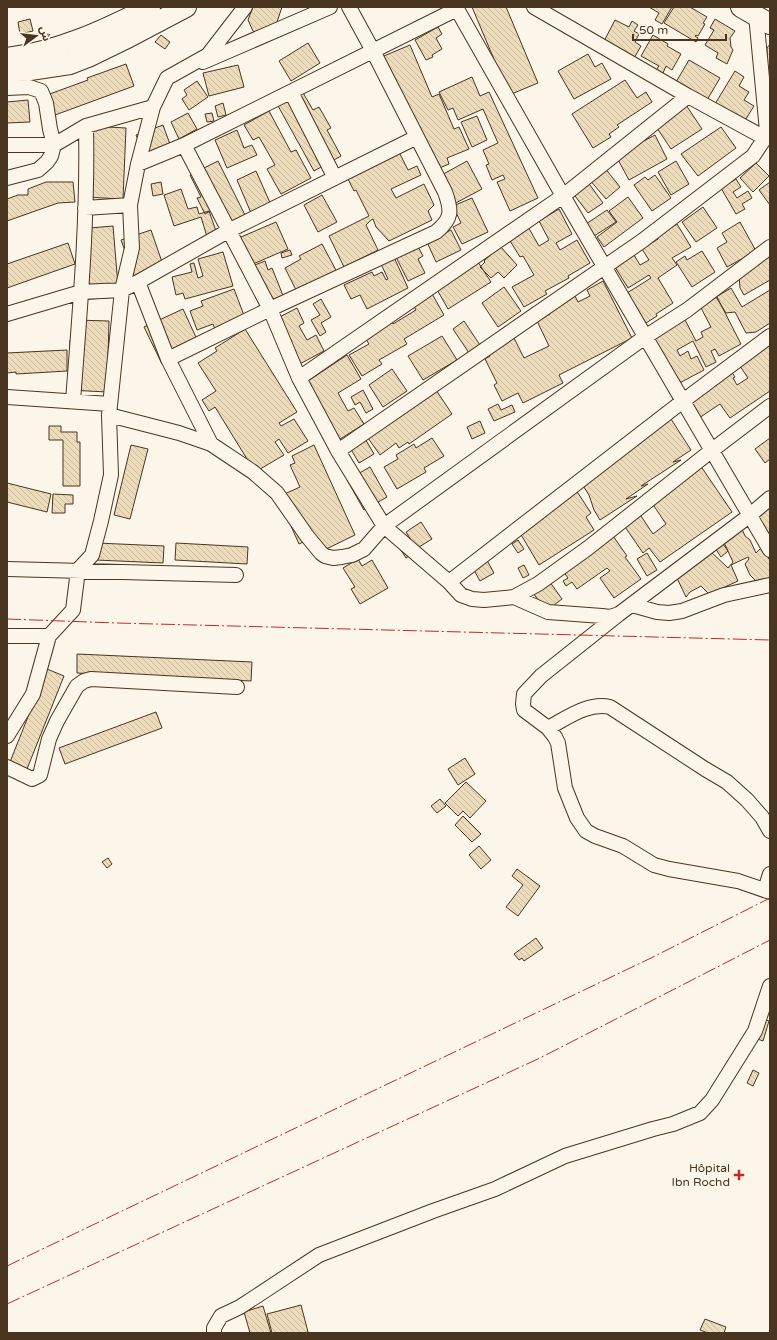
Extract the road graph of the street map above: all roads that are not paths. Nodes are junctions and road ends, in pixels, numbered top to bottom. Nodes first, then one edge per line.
1 (150, 7) edge
2 (186, 7) edge
3 (245, 7) edge
4 (330, 7) edge
5 (349, 7) edge
6 (534, 7) edge
7 (457, 8) edge
8 (761, 12) edge
9 (373, 51) junction
10 (7, 58) edge
11 (7, 72) edge
12 (168, 78) junction
13 (7, 88) edge
14 (291, 92) junction
15 (688, 96) junction
16 (153, 107) junction
17 (86, 126) junction
18 (417, 137) junction
19 (765, 138) junction
20 (7, 145) edge
21 (184, 145) junction
22 (54, 146) junction
23 (138, 164) junction
24 (7, 178) edge
25 (335, 178) junction
26 (563, 196) junction
27 (130, 204) junction
28 (85, 208) junction
29 (228, 231) junction
30 (770, 247) edge
31 (604, 267) junction
32 (138, 282) junction
33 (122, 290) junction
34 (81, 292) junction
35 (270, 310) junction
36 (7, 314) edge
37 (770, 336) edge
38 (645, 337) junction
39 (168, 359) junction
40 (300, 378) junction
41 (7, 397) edge
42 (73, 401) junction
43 (683, 401) junction
44 (770, 406) edge
45 (109, 409) junction
46 (210, 444) junction
47 (711, 450) junction
48 (338, 451) junction
49 (770, 498) edge
50 (749, 516) junction
51 (384, 526) junction
52 (770, 550) edge
53 (7, 569) edge
54 (78, 570) junction
55 (236, 576) dead end
56 (449, 582) junction
57 (770, 585) edge
58 (514, 596) junction
59 (632, 604) junction
60 (619, 614) junction
61 (7, 636) edge
62 (49, 636) junction
63 (236, 687) dead end
64 (548, 728) junction
65 (7, 736) edge
66 (7, 767) edge
67 (770, 830) edge
68 (770, 874) edge
69 (768, 891) edge
70 (770, 986) edge
71 (214, 1333) edge

1 - 10 highway
2 - 11 highway
3 - 12 street
4 - 12 street
5 - 9 street
6 - 15 street
7 - 9 street
7 - 26 street
8 - 19 street
9 - 14 street
9 - 18 street
12 - 16 street
13 - 22 street
14 - 21 street
14 - 25 street
15 - 19 street
15 - 26 street
16 - 17 street
16 - 23 street
17 - 22 street
17 - 28 street
18 - 25 street
18 - 35 street
19 - 31 street
20 - 22 street
21 - 23 street
21 - 29 street
22 - 24 street
23 - 27 street
25 - 29 street
26 - 31 street
26 - 40 street
27 - 28 street
27 - 33 street
28 - 34 street
29 - 32 street
29 - 35 street
30 - 38 street
31 - 38 street
31 - 48 street
32 - 33 street
32 - 39 street
33 - 34 street
33 - 45 street
34 - 36 street
34 - 42 street
35 - 39 street
35 - 40 street
37 - 43 street
38 - 43 street
38 - 51 street
39 - 46 street
40 - 48 street
41 - 42 street
42 - 45 street
43 - 47 street
43 - 56 street
44 - 47 street
45 - 46 street
45 - 54 street
46 - 51 street
47 - 50 street
47 - 58 street
48 - 51 street
49 - 50 street
50 - 52 street
50 - 59 street
51 - 56 street
53 - 54 street
54 - 55 street
54 - 62 street
56 - 58 street
57 - 59 street
58 - 60 street
59 - 60 street
60 - 64 street
61 - 62 street
62 - 65 street
63 - 66 street
64 - 67 street
64 - 69 street
68 - 69 street
70 - 71 street

